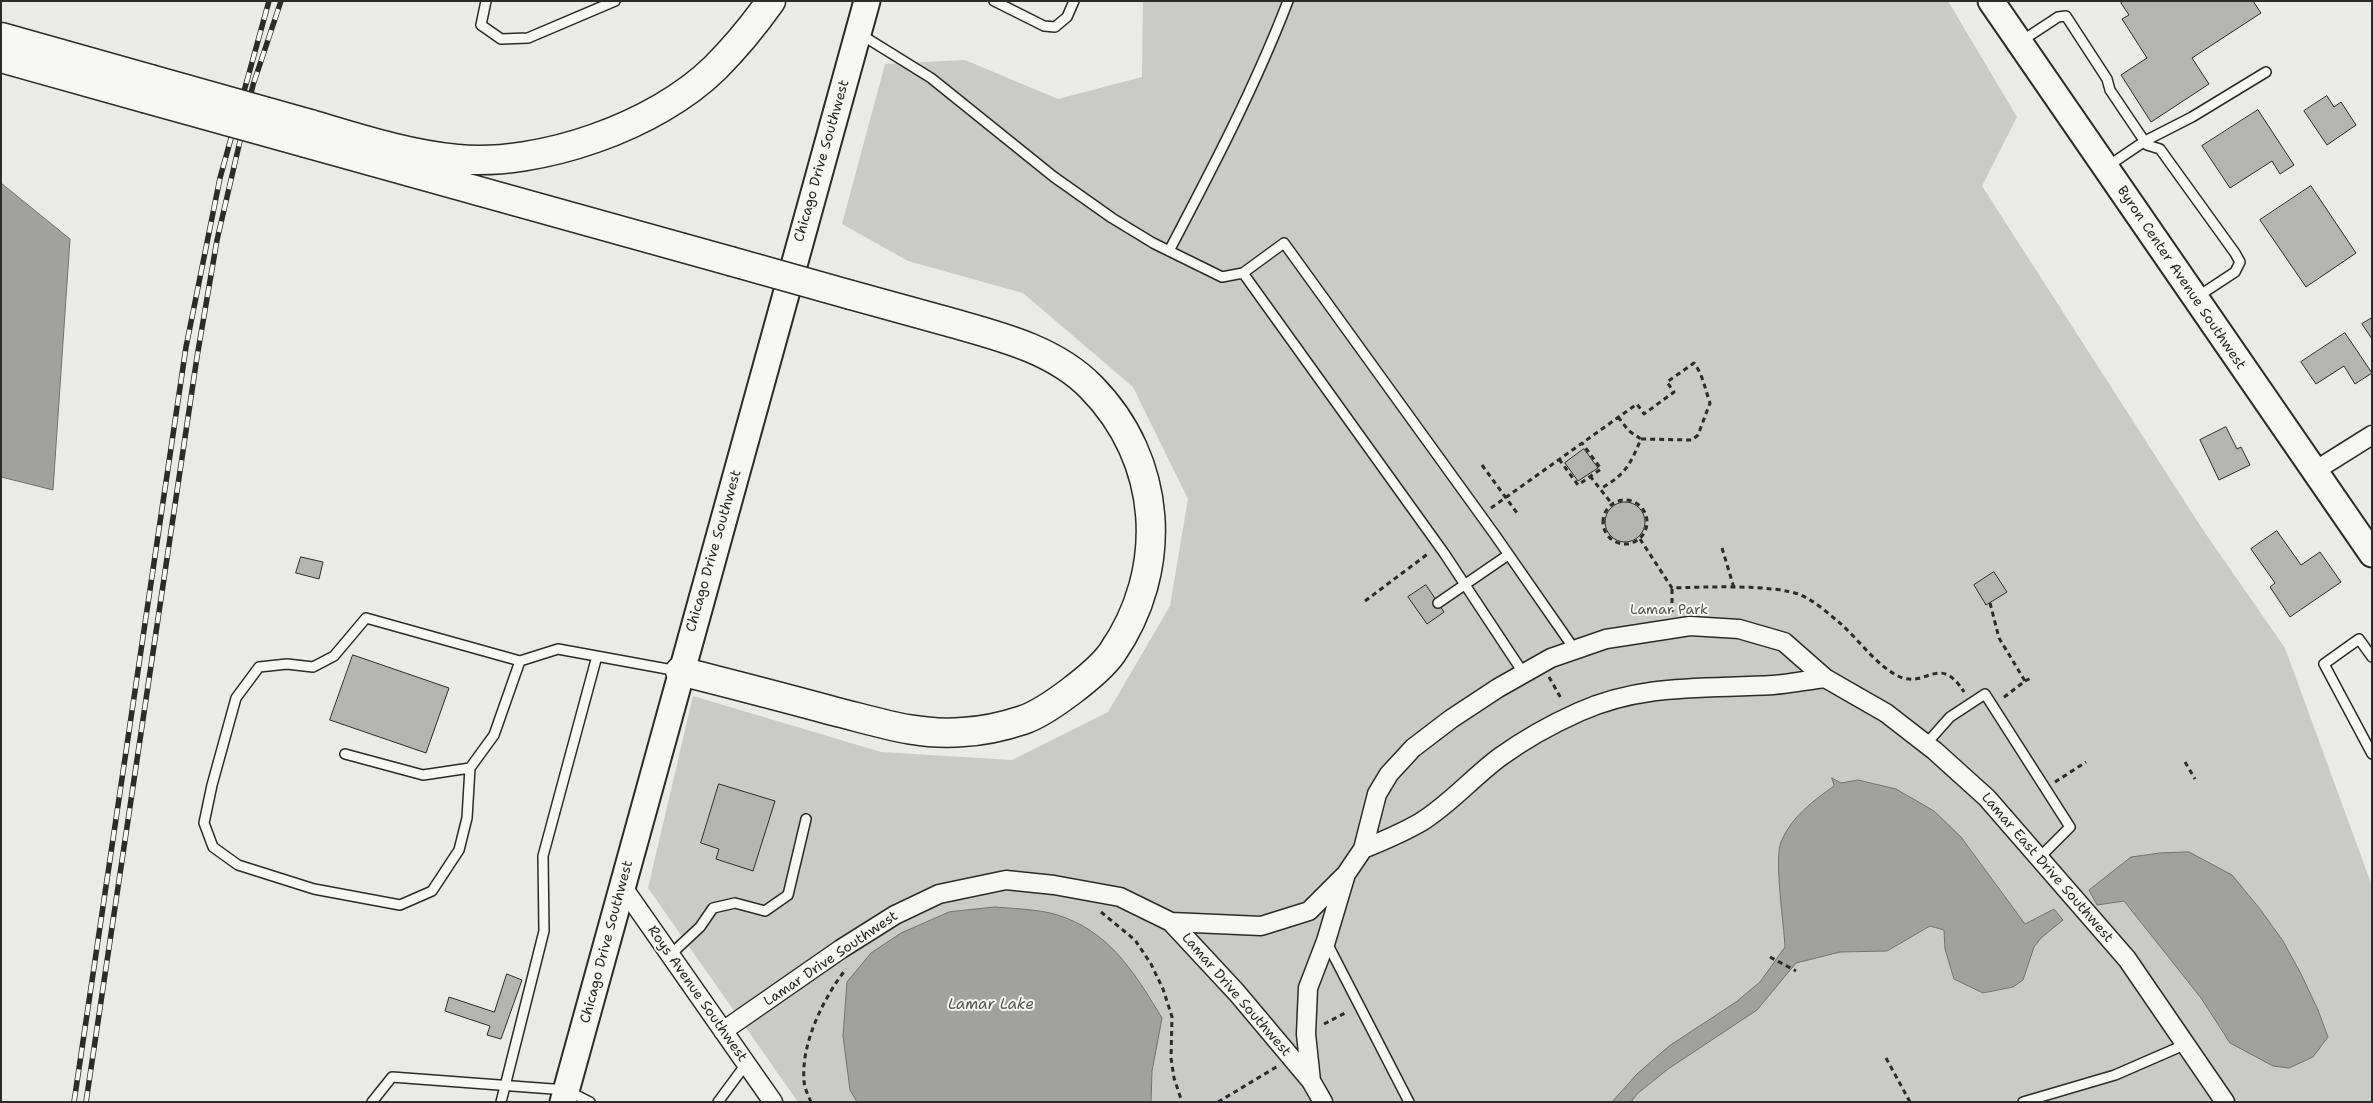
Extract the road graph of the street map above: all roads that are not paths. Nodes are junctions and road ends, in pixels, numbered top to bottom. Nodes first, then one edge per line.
1 (486, 1) edge
2 (615, 1) edge
3 (771, 1) edge
4 (867, 1) edge
5 (994, 1) edge
6 (1074, 1) edge
7 (1288, 1) edge
8 (1991, 1) edge
9 (858, 33) junction
10 (1, 37) edge
11 (2020, 42) junction
12 (1, 58) edge
13 (2266, 72) dead end
14 (147, 89) junction
15 (308, 133) junction
16 (2145, 141) junction
17 (2105, 167) junction
18 (1169, 251) junction
19 (1243, 273) junction
20 (2195, 299) junction
21 (2372, 435) edge
22 (2313, 472) junction
23 (2372, 554) edge
24 (1508, 555) junction
25 (1466, 585) junction
26 (1438, 604) dead end
27 (1690, 626) joint
28 (1575, 650) junction
29 (598, 656) junction
30 (2372, 658) edge
31 (520, 661) junction
32 (680, 671) junction
33 (1524, 674) junction
34 (1826, 678) junction
35 (1926, 744) junction
36 (345, 754) dead end
37 (2372, 754) edge
38 (470, 768) junction
39 (806, 819) dead end
40 (1363, 849) junction
41 (2039, 858) junction
42 (1346, 874) junction
43 (622, 886) junction
44 (1171, 922) junction
45 (1326, 941) junction
46 (670, 955) junction
47 (723, 1032) junction
48 (2184, 1045) junction
49 (746, 1064) junction
50 (1311, 1081) junction
51 (504, 1085) junction
52 (564, 1096) edge
53 (372, 1102) edge
54 (501, 1102) edge
55 (590, 1102) edge
56 (718, 1102) edge
57 (773, 1102) edge
58 (1323, 1102) edge
59 (1409, 1102) edge
60 (2023, 1102) edge
61 (2225, 1102) edge

1 - 2 lane
3 - 15 highway
4 - 9 main road, Chicago Drive Southwest
5 - 6 lane
7 - 18 lane
8 - 11 main road, Byron Center Avenue Southwest
9 - 18 lane
9 - 32 main road, Chicago Drive Southwest
10 - 14 highway
11 - 16 lane
11 - 17 main road, Byron Center Avenue Southwest
12 - 14 highway
13 - 16 lane
14 - 15 highway, bridge
15 - 32 highway, bridge
16 - 17 lane
16 - 20 lane
17 - 20 main road, Byron Center Avenue Southwest
18 - 19 lane
19 - 24 lane
19 - 25 lane
20 - 22 main road, Byron Center Avenue Southwest
21 - 22 street
22 - 23 main road, Byron Center Avenue Southwest
24 - 25 lane
24 - 28 lane
25 - 26 lane
25 - 33 lane
27 - 28 street, Lamar Drive Southwest
27 - 34 street, Lamar East Drive Southwest
28 - 33 street, Lamar Drive Southwest
29 - 31 lane
29 - 32 lane
29 - 51 lane
30 - 37 lane
31 - 38 lane
31 - 38 lane
32 - 43 main road, Chicago Drive Southwest
33 - 40 street, Lamar Drive Southwest
34 - 35 street, Lamar East Drive Southwest
34 - 40 street
35 - 41 street, Lamar East Drive Southwest
35 - 41 lane
36 - 38 lane
39 - 46 lane
40 - 42 street, Lamar Drive Southwest
41 - 48 street, Lamar East Drive Southwest
42 - 44 street
42 - 45 street, Lamar Drive Southwest
43 - 46 street, Roys Avenue Southwest
43 - 52 main road, Chicago Drive Southwest
44 - 47 street, Lamar Drive Southwest
44 - 50 street, Lamar Drive Southwest
45 - 50 street, Lamar Drive Southwest
45 - 59 lane
46 - 47 street, Roys Avenue Southwest
47 - 49 street, Roys Avenue Southwest
48 - 60 lane
48 - 61 street, Lamar East Drive Southwest
49 - 56 lane
49 - 57 street, Roys Avenue Southwest
50 - 58 street, Lamar Drive Southwest
51 - 52 lane
51 - 53 lane
51 - 54 lane
52 - 55 lane

